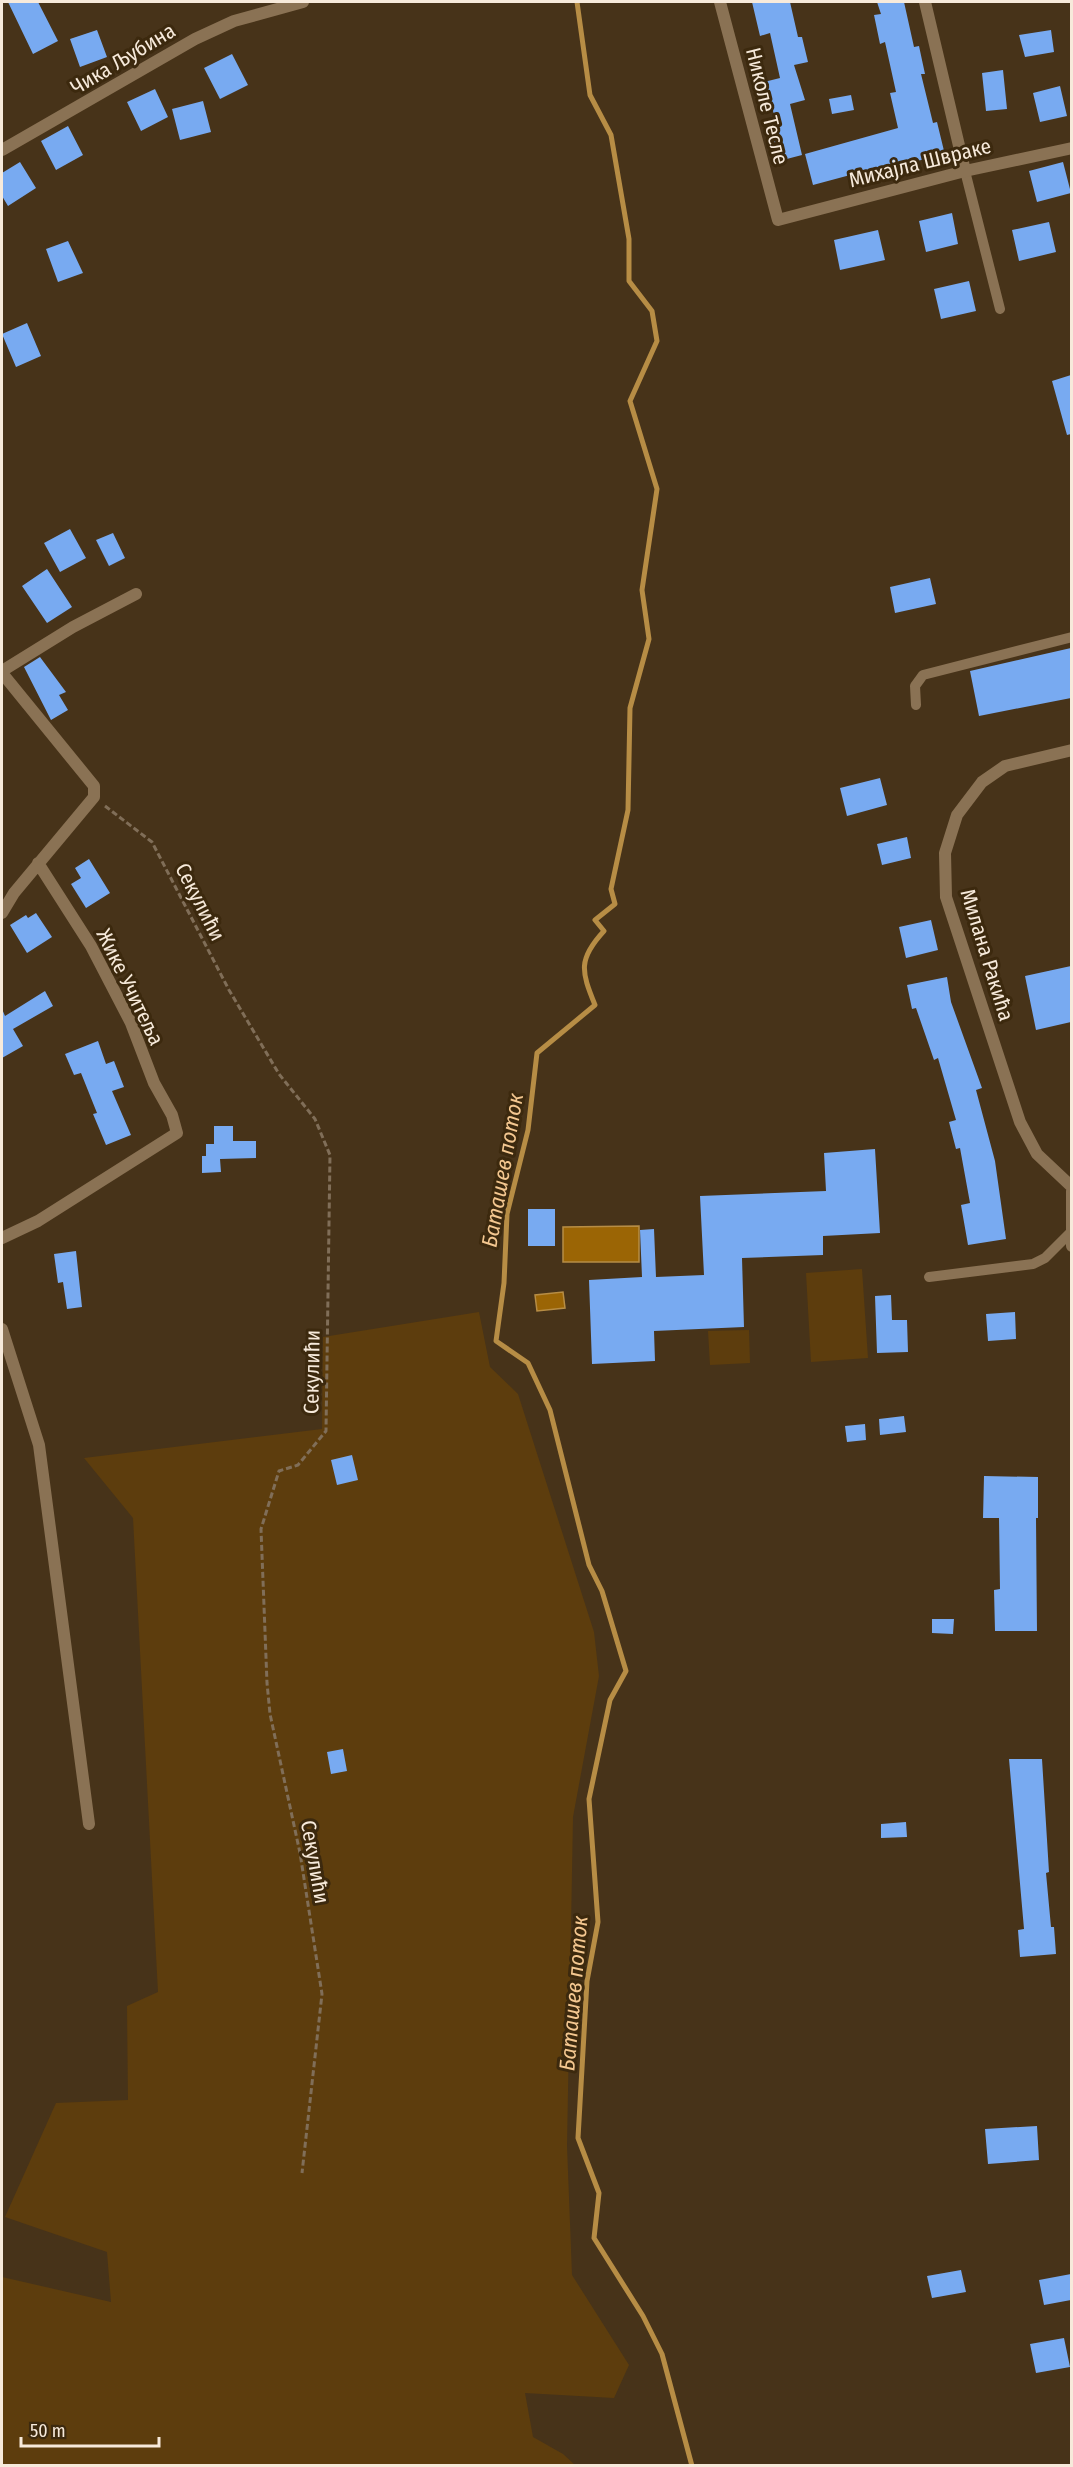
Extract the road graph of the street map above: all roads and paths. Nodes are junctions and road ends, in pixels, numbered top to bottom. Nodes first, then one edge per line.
1 (303, 2) edge
2 (720, 2) edge
3 (925, 2) edge
4 (1071, 148) edge
5 (2, 150) edge
6 (965, 171) junction
7 (778, 220) joint
8 (1000, 309) dead end
9 (136, 594) dead end
10 (1071, 638) edge
11 (2, 672) edge
12 (916, 705) dead end
13 (1071, 750) edge
14 (94, 797) junction
15 (38, 863) junction
16 (2, 913) edge
17 (1071, 1189) edge
18 (2, 1238) edge
19 (1071, 1239) edge
20 (929, 1277) dead end
21 (2, 1329) edge
22 (89, 1824) dead end
23 (303, 2173) dead end

1 - 5 street, Чика Љубина
2 - 7 street, Николе Тесле
3 - 6 street
4 - 6 street, Михајла Швраке
6 - 7 street, Михајла Швраке
6 - 8 lane
9 - 11 street
10 - 12 lane
11 - 14 street
13 - 17 street, Милана Ракића
14 - 15 street
14 - 23 path, Секулићи
15 - 16 street
15 - 18 street, Жике Учитеља
17 - 19 street, Милана Ракића
19 - 20 lane
21 - 22 street

